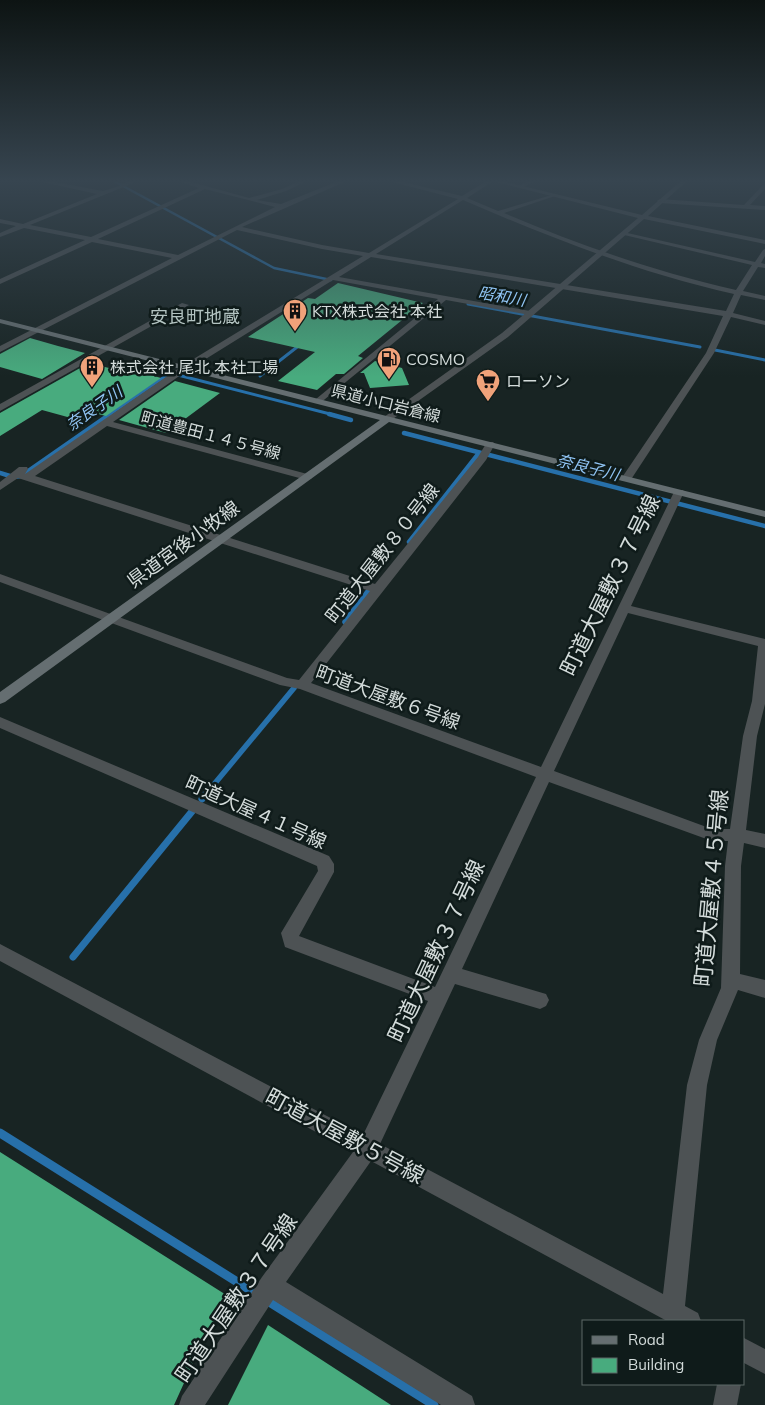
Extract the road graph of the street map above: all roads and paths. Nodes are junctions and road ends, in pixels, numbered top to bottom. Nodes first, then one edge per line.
1 (80, 246) edge
2 (120, 246) edge
3 (201, 246) edge
4 (313, 246) edge
5 (387, 246) edge
6 (578, 246) edge
7 (610, 246) edge
8 (674, 246) edge
9 (765, 251) edge
10 (601, 254) junction
11 (370, 256) junction
12 (178, 257) junction
13 (761, 265) edge
14 (330, 279) junction
15 (0, 282) edge
16 (562, 287) junction
17 (738, 293) junction
18 (765, 298) edge
19 (442, 299) junction
20 (185, 305) dead end
21 (727, 314) junction
22 (529, 315) junction
23 (0, 321) edge
24 (765, 323) edge
25 (36, 330) junction
26 (107, 348) junction
27 (0, 349) edge
28 (180, 366) junction
29 (319, 401) junction
30 (0, 408) edge
31 (392, 415) junction
32 (107, 423) junction
33 (490, 444) junction
34 (308, 476) junction
35 (626, 479) junction
36 (10, 480) edge
37 (679, 492) junction
38 (765, 514) edge
39 (221, 540) junction
40 (0, 578) edge
41 (378, 589) junction
42 (625, 608) junction
43 (111, 618) junction
44 (765, 643) edge
45 (302, 685) junction
46 (0, 699) edge
47 (0, 722) edge
48 (544, 774) junction
49 (738, 835) junction
50 (765, 841) edge
51 (0, 952) edge
52 (450, 974) junction
53 (731, 980) junction
54 (765, 989) edge
55 (439, 997) junction
56 (540, 1000) dead end
57 (368, 1148) junction
58 (270, 1285) junction
59 (681, 1317) edge
60 (745, 1351) edge
61 (765, 1362) edge
62 (728, 1385) edge
63 (191, 1405) edge
64 (463, 1405) edge
65 (725, 1405) edge

1 - 15 street
2 - 12 street
3 - 12 street
4 - 11 street
5 - 11 street
6 - 10 street
7 - 10 street
8 - 13 street
9 - 13 street
10 - 16 street
10 - 17 street
11 - 14 street
11 - 16 street
12 - 25 street
13 - 17 street
14 - 19 street
14 - 28 street
16 - 21 street
16 - 22 street
17 - 18 street
17 - 21 street
19 - 22 street
19 - 29 street
20 - 26 street
21 - 24 street
21 - 35 street
22 - 31 street
23 - 25 main road, 県道小口岩倉線
25 - 26 main road, 県道小口岩倉線
25 - 27 street
26 - 28 main road, 県道小口岩倉線
26 - 30 street
28 - 29 main road, 県道小口岩倉線
28 - 32 street
28 - 36 street
29 - 31 main road, 県道小口岩倉線
31 - 33 main road, 県道小口岩倉線
31 - 34 main road, 県道宮後小牧線
32 - 34 street, 町道豊田１４５号線
32 - 36 street
33 - 35 main road, 県道小口岩倉線
33 - 41 street, 町道大屋敷８０号線
34 - 39 main road, 県道宮後小牧線
35 - 37 main road, 県道小口岩倉線
36 - 39 street
37 - 38 main road, 県道小口岩倉線
37 - 42 street, 町道大屋敷３７号線
39 - 41 street
39 - 43 main road, 県道宮後小牧線
40 - 43 street, 町道大屋敷６号線
41 - 45 street, 町道大屋敷８０号線
42 - 44 street
42 - 48 street, 町道大屋敷３７号線
43 - 45 street, 町道大屋敷６号線
43 - 46 main road, 県道宮後小牧線
44 - 49 street, 町道大屋敷４５号線
45 - 48 street, 町道大屋敷６号線
47 - 55 street, 町道大屋４１号線
48 - 49 street, 町道大屋敷６号線
48 - 52 street, 町道大屋敷３７号線
49 - 50 street, 町道大屋敷６号線
49 - 53 street, 町道大屋敷４５号線
51 - 57 street, 町道大屋敷５号線
52 - 55 street, 町道大屋敷３７号線
52 - 56 street
53 - 54 street
53 - 59 street, 町道大屋敷４５号線
55 - 57 street, 町道大屋敷３７号線
57 - 58 street, 町道大屋敷３７号線
57 - 59 street, 町道大屋敷５号線
58 - 63 street, 町道大屋敷３７号線
58 - 64 street
60 - 61 street
62 - 65 street

